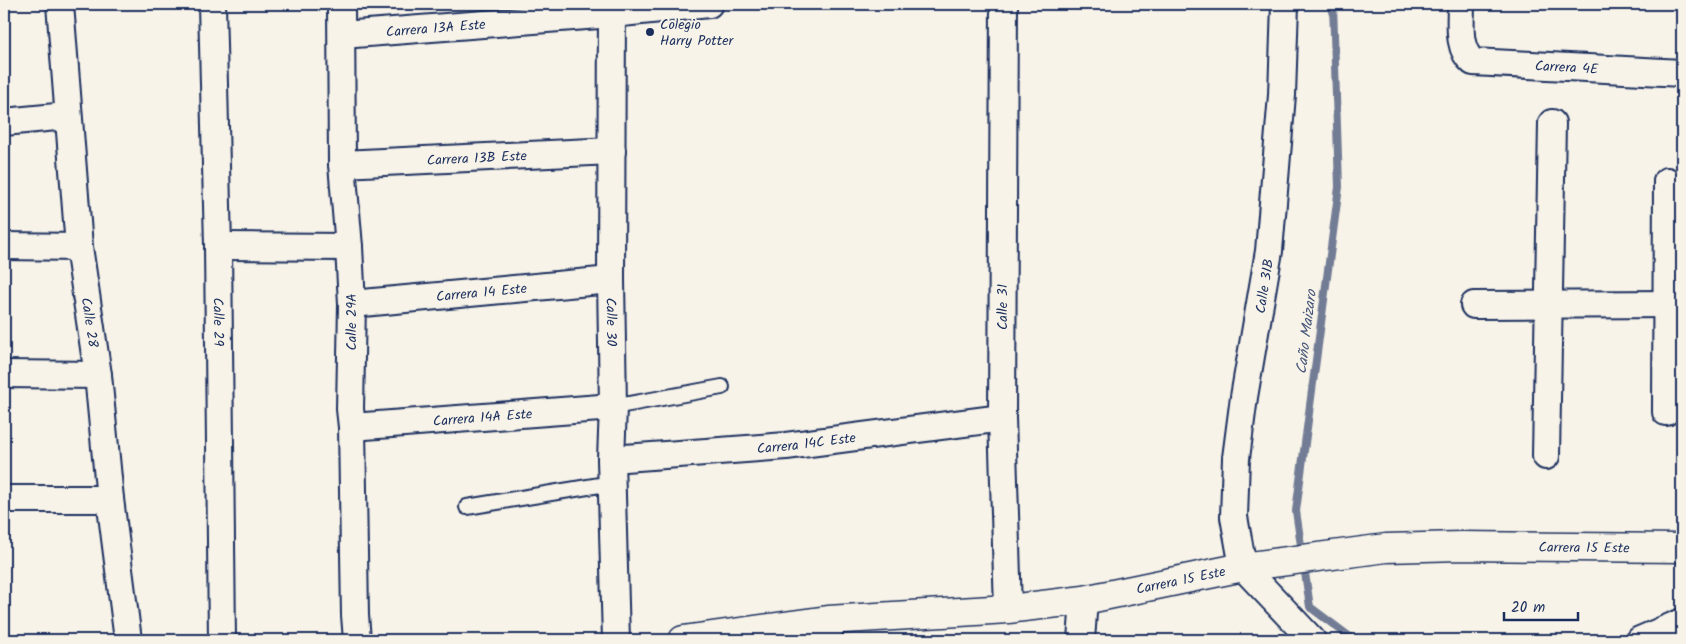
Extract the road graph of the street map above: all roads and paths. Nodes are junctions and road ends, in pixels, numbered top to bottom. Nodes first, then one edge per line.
1 (60, 4) edge
2 (212, 4) edge
3 (342, 4) edge
4 (710, 4) edge
5 (1004, 4) edge
6 (1285, 4) edge
7 (1461, 4) edge
8 (612, 9) edge
9 (342, 35) junction
10 (1682, 72) edge
11 (67, 116) junction
12 (4, 122) edge
13 (1552, 123) dead end
14 (612, 151) junction
15 (342, 164) junction
16 (1667, 181) dead end
17 (4, 246) edge
18 (218, 246) junction
19 (79, 247) junction
20 (349, 247) junction
21 (611, 280) junction
22 (352, 304) junction
23 (1674, 304) edge
24 (1474, 306) dead end
25 (1549, 306) junction
26 (4, 374) edge
27 (98, 375) junction
28 (722, 387) dead end
29 (613, 407) junction
30 (1666, 412) dead end
31 (1002, 418) junction
32 (352, 427) junction
33 (1546, 456) dead end
34 (612, 471) junction
35 (4, 498) edge
36 (110, 499) junction
37 (467, 507) dead end
38 (1682, 548) edge
39 (1243, 567) junction
40 (1084, 600) junction
41 (1008, 609) junction
42 (1682, 622) edge
43 (829, 630) edge
44 (128, 640) edge
45 (222, 640) edge
46 (357, 640) edge
47 (616, 640) edge
48 (683, 640) edge
49 (1081, 640) edge
50 (1312, 640) edge
51 (1640, 640) edge

1 - 11 street, Calle 28
2 - 18 street, Calle 29
3 - 9 street, Calle 29A
4 - 8 street, Carrera 13A Este
5 - 31 street, Calle 31
6 - 39 street, Calle 31B
7 - 10 street, Carrera 4E
8 - 9 street, Carrera 13A Este
8 - 14 street, Calle 30
9 - 15 street, Calle 29A
11 - 12 street
11 - 19 street, Calle 28
13 - 25 street
14 - 15 street, Carrera 13B Este
14 - 21 street, Calle 30
15 - 20 street, Calle 29A
16 - 23 street
17 - 19 street
18 - 20 street
18 - 45 street, Calle 29
19 - 27 street, Calle 28
20 - 22 street, Calle 29A
21 - 22 street, Carrera 14 Este
21 - 29 street, Calle 30
22 - 32 street, Calle 29A
23 - 25 street
23 - 30 street
24 - 25 street
25 - 33 street
26 - 27 street
27 - 36 street, Calle 28
28 - 29 lane
29 - 32 street, Carrera 14A Este
29 - 34 street, Calle 30
31 - 34 street, Carrera 14C Este
31 - 41 street, Calle 31
32 - 46 street, Calle 29A
34 - 37 lane
34 - 47 street, Calle 30
35 - 36 street
36 - 44 street, Calle 28
38 - 39 street, Carrera 15 Este
39 - 40 street, Carrera 15 Este
39 - 50 street
40 - 41 street, Carrera 15 Este
40 - 49 street
41 - 43 street, Carrera 15 Este
42 - 51 street
43 - 48 street, Carrera 15 Este

